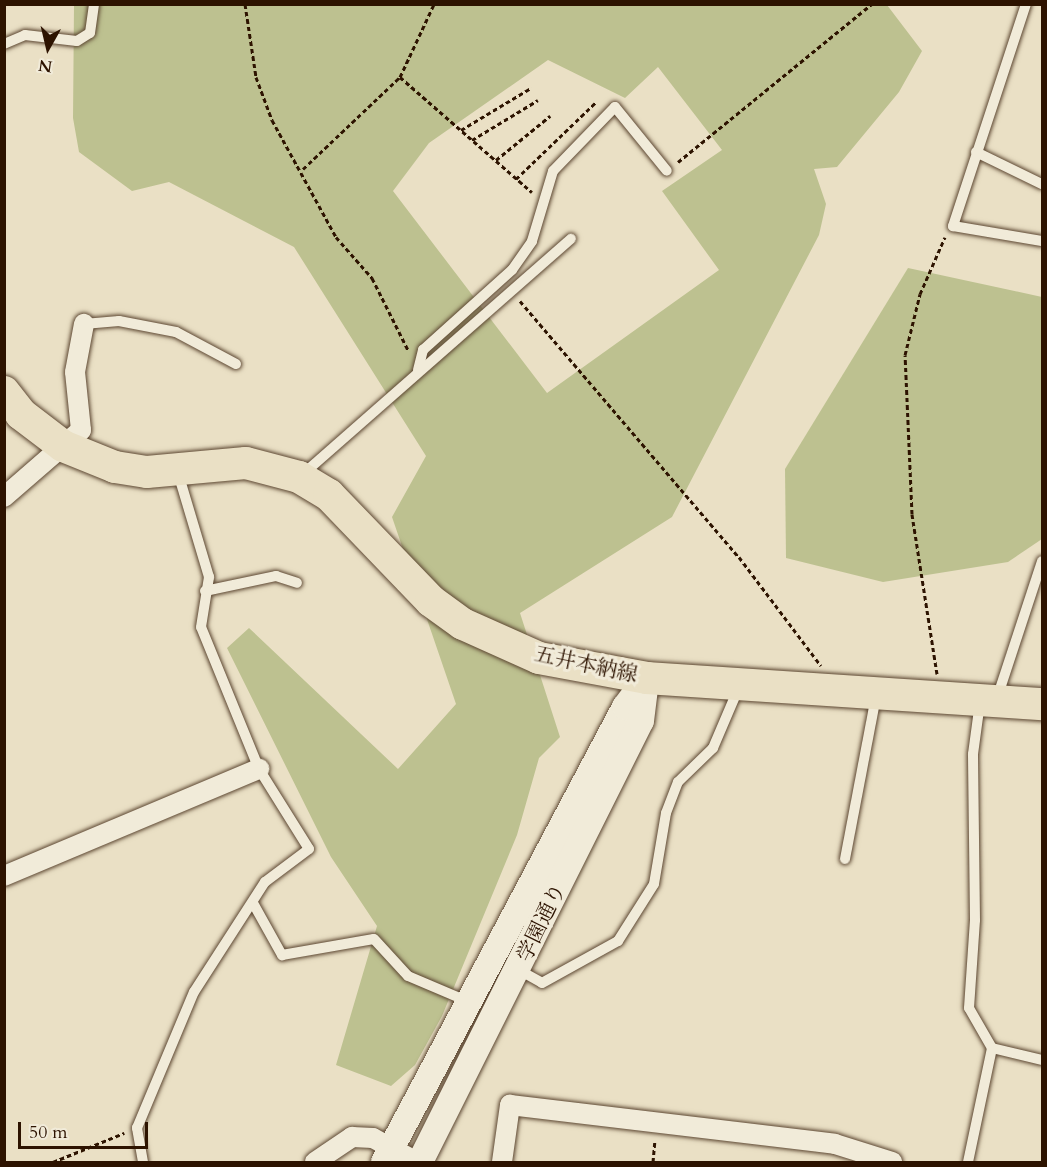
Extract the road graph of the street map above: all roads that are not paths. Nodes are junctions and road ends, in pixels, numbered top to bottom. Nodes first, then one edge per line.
1 (94, 4) edge
2 (1026, 4) edge
3 (4, 44) edge
4 (976, 152) junction
5 (667, 171) road end
6 (1042, 184) edge
7 (571, 239) dead end
8 (1042, 241) edge
9 (84, 324) joint
10 (236, 364) dead end
11 (418, 370) junction
12 (4, 392) edge
13 (63, 446) junction
14 (177, 470) junction
15 (299, 477) junction
16 (4, 497) edge
17 (1042, 561) edge
18 (297, 583) dead end
19 (205, 591) junction
20 (646, 678) junction
21 (739, 687) junction
22 (877, 694) junction
23 (988, 700) junction
24 (1042, 704) edge
25 (259, 769) junction
26 (845, 859) dead end
27 (4, 876) edge
28 (253, 903) junction
29 (519, 970) junction
30 (467, 1000) junction
31 (992, 1048) junction
32 (1042, 1060) edge
33 (387, 1156) edge
34 (880, 1160) edge
35 (143, 1162) edge
36 (315, 1162) edge
37 (418, 1162) edge
38 (502, 1162) edge
39 (968, 1162) edge

1 - 3 lane
2 - 4 lane
4 - 6 lane
4 - 8 lane
5 - 11 lane
7 - 11 lane
9 - 10 lane
9 - 13 street
11 - 15 lane
12 - 13 main road, 五井本納線
13 - 14 main road, 五井本納線
13 - 16 street
14 - 15 main road, 五井本納線
14 - 19 lane
15 - 20 main road, 五井本納線
17 - 23 lane
18 - 19 lane
19 - 25 lane
20 - 21 main road, 五井本納線
20 - 29 street, 学園通り
20 - 30 street
21 - 22 main road, 五井本納線
21 - 29 lane
22 - 23 main road, 五井本納線
22 - 26 lane
23 - 24 main road, 五井本納線
23 - 31 lane
25 - 27 street
25 - 28 lane
28 - 30 lane
28 - 35 lane
29 - 37 street, 学園通り
30 - 33 street
31 - 32 lane
31 - 39 lane
33 - 36 street
33 - 37 street
34 - 38 street

